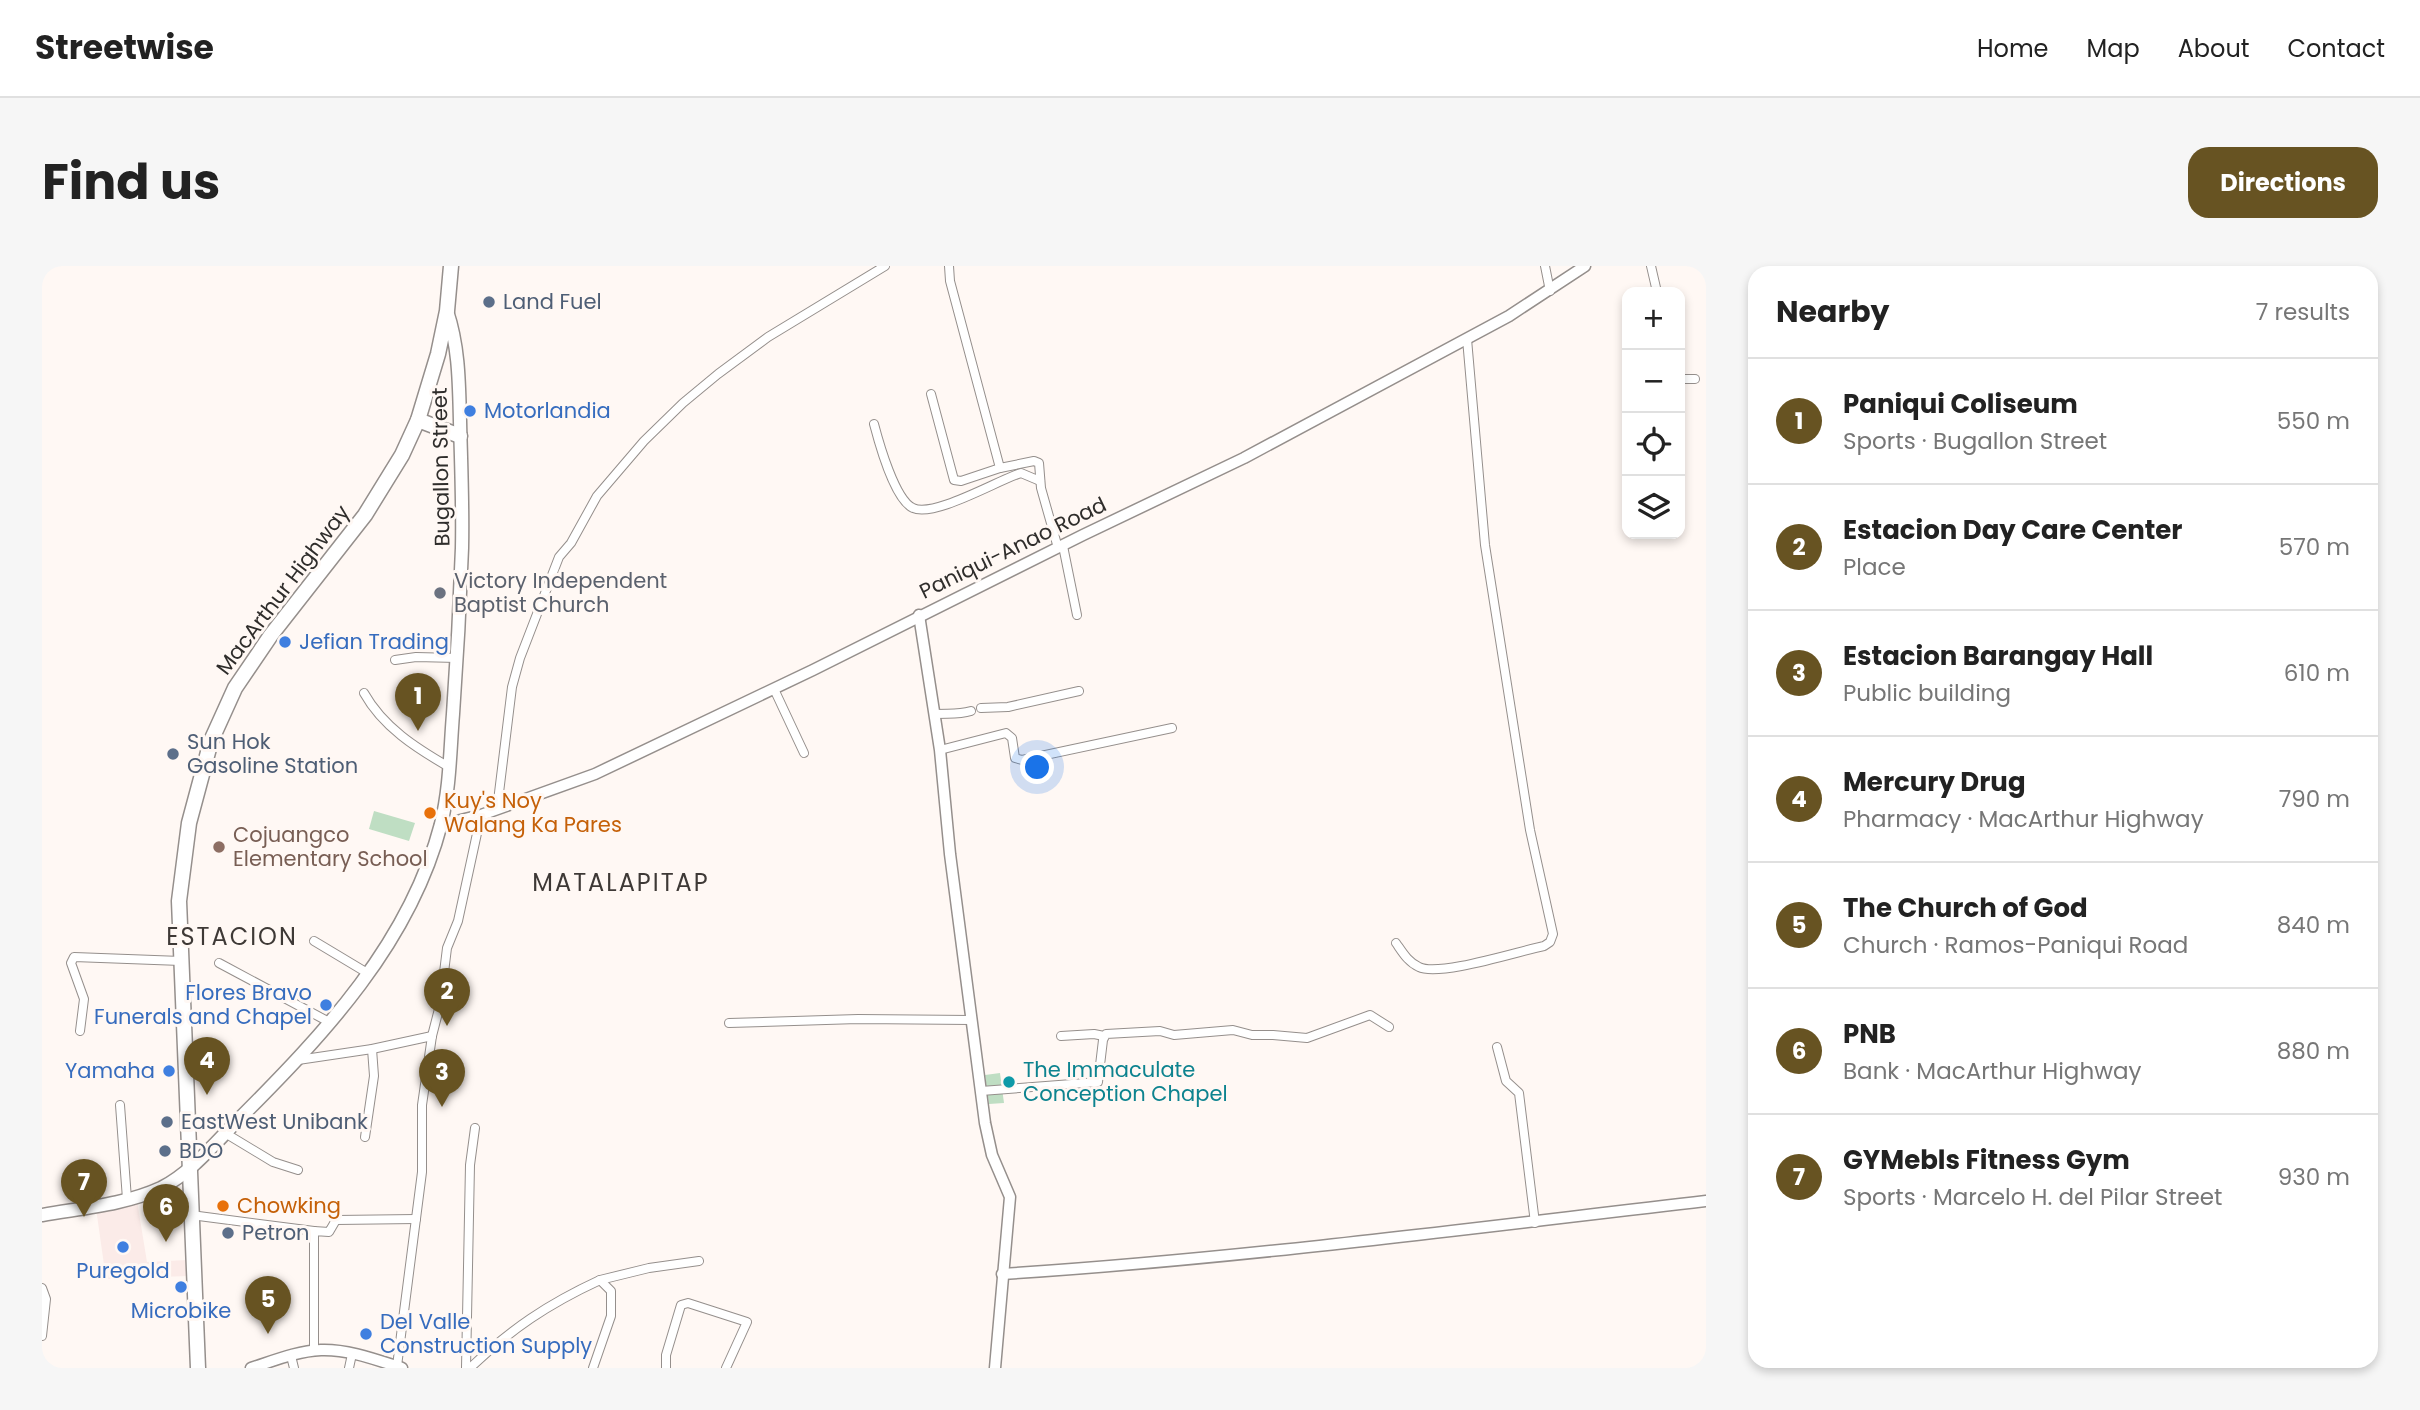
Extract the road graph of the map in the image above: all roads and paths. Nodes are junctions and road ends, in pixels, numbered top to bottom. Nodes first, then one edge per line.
1 (451, 266) edge
2 (885, 266) edge
3 (948, 266) edge
4 (1545, 266) edge
5 (1585, 266) edge
6 (1651, 266) edge
7 (1656, 287) edge
8 (1550, 291) junction
9 (447, 311) junction
10 (1467, 339) junction
11 (1685, 379) edge
12 (1695, 379) dead end
13 (931, 394) dead end
14 (418, 420) junction
15 (874, 425) dead end
16 (460, 436) junction
17 (1000, 468) junction
18 (1040, 481) junction
19 (1060, 547) junction
20 (919, 615) junction
21 (1077, 615) dead end
22 (457, 658) junction
23 (395, 660) dead end
24 (774, 689) junction
25 (1079, 691) dead end
26 (364, 693) dead end
27 (981, 708) dead end
28 (971, 711) dead end
29 (934, 714) junction
30 (1172, 728) dead end
31 (940, 750) junction
32 (804, 753) dead end
33 (449, 767) junction
34 (497, 809) junction
35 (481, 815) junction
36 (440, 825) junction
37 (314, 941) dead end
38 (1396, 943) dead end
39 (181, 961) junction
40 (219, 963) dead end
41 (369, 974) junction
42 (971, 1020) junction
43 (331, 1023) junction
44 (729, 1023) dead end
45 (1389, 1027) dead end
46 (80, 1031) dead end
47 (432, 1036) junction
48 (1060, 1036) dead end
49 (1104, 1036) junction
50 (1497, 1047) dead end
51 (372, 1049) junction
52 (297, 1060) junction
53 (981, 1091) junction
54 (120, 1105) dead end
55 (475, 1128) dead end
56 (225, 1133) junction
57 (366, 1137) dead end
58 (191, 1165) junction
59 (299, 1170) dead end
60 (127, 1199) junction
61 (1706, 1201) edge
62 (42, 1215) edge
63 (191, 1215) junction
64 (416, 1219) junction
65 (1535, 1223) junction
66 (314, 1231) junction
67 (699, 1261) dead end
68 (1002, 1274) junction
69 (600, 1280) junction
70 (42, 1288) edge
71 (42, 1336) edge
72 (314, 1351) junction
73 (352, 1354) junction
74 (291, 1356) junction
75 (400, 1367) edge
76 (198, 1368) edge
77 (251, 1368) edge
78 (294, 1368) edge
79 (349, 1368) edge
80 (468, 1368) edge
81 (593, 1368) edge
82 (666, 1368) edge
83 (726, 1368) edge
84 (995, 1368) edge

1 - 9 highway, MacArthur Highway
2 - 34 street
3 - 17 street
4 - 8 street
5 - 8 street, Paniqui-Anao Road
6 - 7 street
8 - 10 street, Paniqui-Anao Road
9 - 14 highway, MacArthur Highway
9 - 16 main road, Bugallon Street
10 - 19 street, Paniqui-Anao Road
10 - 38 street
11 - 12 street
13 - 17 street
14 - 16 highway
14 - 39 highway, MacArthur Highway
15 - 18 street
16 - 22 main road, Bugallon Street
17 - 18 street
18 - 19 street
19 - 20 street, Paniqui-Anao Road
19 - 21 street
20 - 24 street, Paniqui-Anao Road
20 - 29 street
22 - 23 street
22 - 33 main road, Bugallon Street
24 - 32 street
24 - 34 street, Paniqui-Anao Road
25 - 27 street
26 - 33 street
28 - 29 street
29 - 31 street
30 - 31 street
31 - 42 street
33 - 36 main road, Bugallon Street
34 - 35 street, Paniqui-Anao Road
35 - 36 street, Paniqui-Anao Road
35 - 47 street
36 - 41 main road, Bugallon Street
37 - 41 street
39 - 46 street
39 - 58 highway, MacArthur Highway
40 - 43 street
41 - 43 main road, Bugallon Street
42 - 44 street
42 - 53 street
43 - 52 main road, Bugallon Street
45 - 49 street
47 - 51 street
47 - 64 street
48 - 49 street
49 - 53 street
50 - 65 street
51 - 52 street
51 - 57 street
52 - 56 main road, Bugallon Street
53 - 68 street
54 - 60 street
55 - 80 street
56 - 58 main road, Bugallon Street
56 - 59 street
58 - 60 main road, Bugallon Street
58 - 63 highway, MacArthur Highway
60 - 62 main road, Bugallon Street
61 - 65 street
63 - 66 street
63 - 76 highway, MacArthur Highway
64 - 66 street
64 - 75 street
65 - 68 street
66 - 72 street
67 - 69 street
68 - 84 street
69 - 80 street
69 - 81 street
70 - 71 street
72 - 73 street
72 - 74 street
73 - 75 street
73 - 79 street
74 - 77 street
74 - 78 street
82 - 83 street

